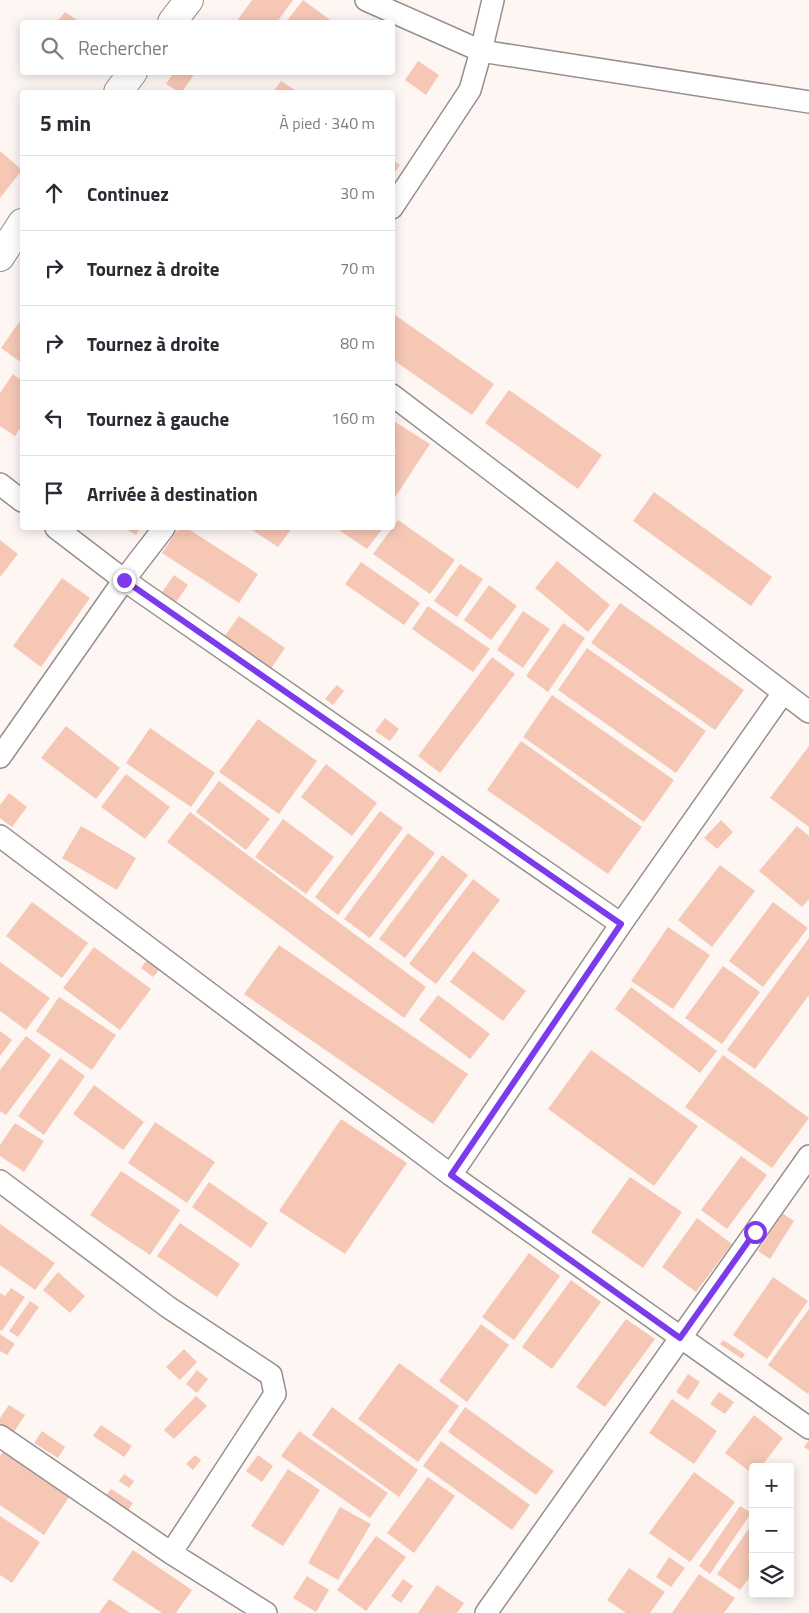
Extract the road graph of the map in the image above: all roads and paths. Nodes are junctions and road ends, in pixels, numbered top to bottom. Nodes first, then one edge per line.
1 (190, 0) edge
2 (366, 0) edge
3 (493, 0) edge
4 (174, 20) edge
5 (481, 51) junction
6 (131, 75) edge
7 (120, 90) edge
8 (809, 102) edge
9 (395, 203) edge
10 (20, 226) edge
11 (0, 257) edge
12 (395, 397) edge
13 (0, 484) edge
14 (20, 499) edge
15 (59, 530) edge
16 (162, 530) edge
17 (124, 580) junction
18 (783, 693) junction
19 (809, 712) edge
20 (0, 757) edge
21 (0, 836) edge
22 (621, 924) junction
23 (809, 1156) edge
24 (451, 1175) junction
25 (0, 1181) edge
26 (680, 1338) junction
27 (809, 1428) edge
28 (0, 1436) edge
29 (171, 1552) junction
30 (266, 1613) edge
31 (486, 1613) edge

1 - 4 street
2 - 5 street
3 - 5 street
5 - 8 street
5 - 9 street
6 - 7 street
10 - 11 street
12 - 18 street
13 - 14 street
15 - 17 street
16 - 17 street
17 - 20 street
17 - 22 street
18 - 19 street
18 - 22 street
21 - 24 street
22 - 24 street
23 - 26 street
24 - 26 street
25 - 29 street
26 - 27 street
26 - 31 street
28 - 29 street
29 - 30 street

